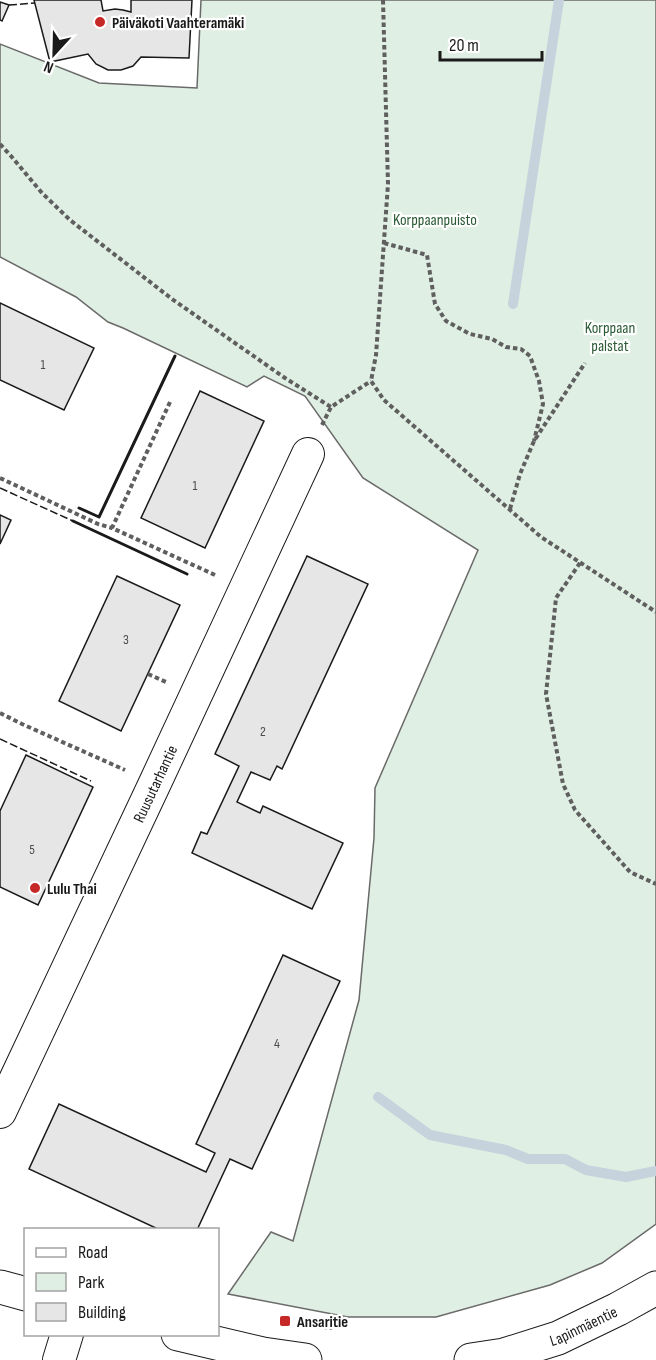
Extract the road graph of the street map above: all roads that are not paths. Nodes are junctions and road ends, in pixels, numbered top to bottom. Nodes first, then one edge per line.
1 (308, 454) road end
2 (0, 1112) edge
3 (0, 1287) edge
4 (656, 1288) edge
5 (24, 1293) edge
6 (67, 1336) edge
7 (183, 1336) edge
8 (59, 1360) edge
9 (305, 1360) edge
10 (471, 1360) edge

1 - 2 street, Ruusutarhantie
3 - 5 street
4 - 10 street, Lapinmäentie
6 - 8 street
7 - 9 street

